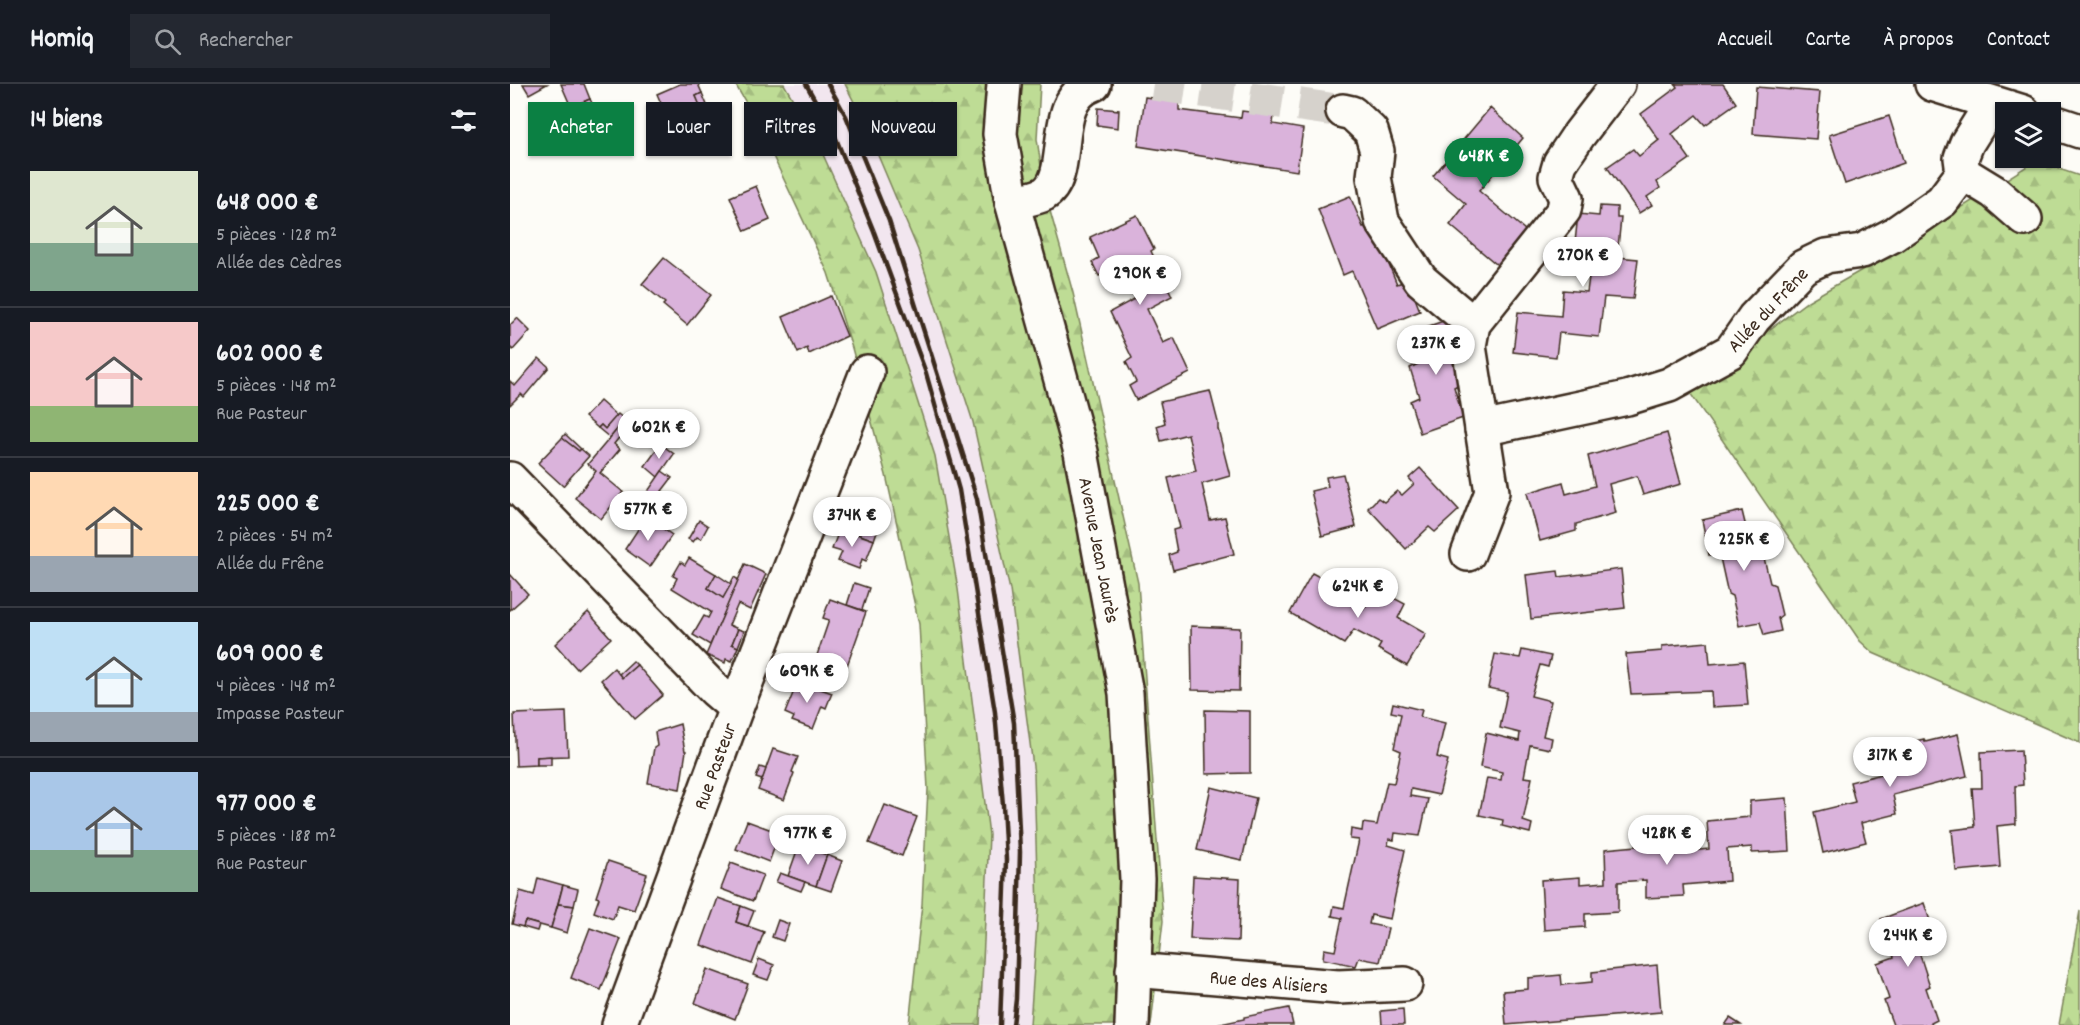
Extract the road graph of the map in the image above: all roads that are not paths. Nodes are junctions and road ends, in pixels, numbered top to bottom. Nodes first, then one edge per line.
1 (1004, 84) edge
2 (1094, 84) edge
3 (1618, 84) edge
4 (1932, 84) edge
5 (1992, 103) junction
6 (1995, 104) edge
7 (1343, 111) tunnel mouth
8 (2061, 125) edge
9 (2080, 131) edge
10 (1963, 173) junction
11 (1012, 202) junction
12 (2025, 219) dead end
13 (1473, 324) junction
14 (867, 372) dead end
15 (1482, 429) junction
16 (510, 478) edge
17 (1468, 554) dead end
18 (736, 708) junction
19 (1133, 970) junction
20 (1405, 984) dead end
21 (619, 1025) edge
22 (1132, 1025) edge

1 - 11 street, Avenue Jean Jaurès
2 - 11 street
3 - 13 street
4 - 5 street
5 - 6 street
5 - 10 street
7 - 13 street
8 - 9 street
10 - 12 street
10 - 15 street, Allée du Frêne
11 - 19 street, Avenue Jean Jaurès
13 - 15 street
14 - 18 street
15 - 17 street
16 - 18 street, Rue Pasteur
18 - 21 street, Rue Pasteur
19 - 20 street, Rue des Alisiers
19 - 22 street, Avenue Jean Jaurès

